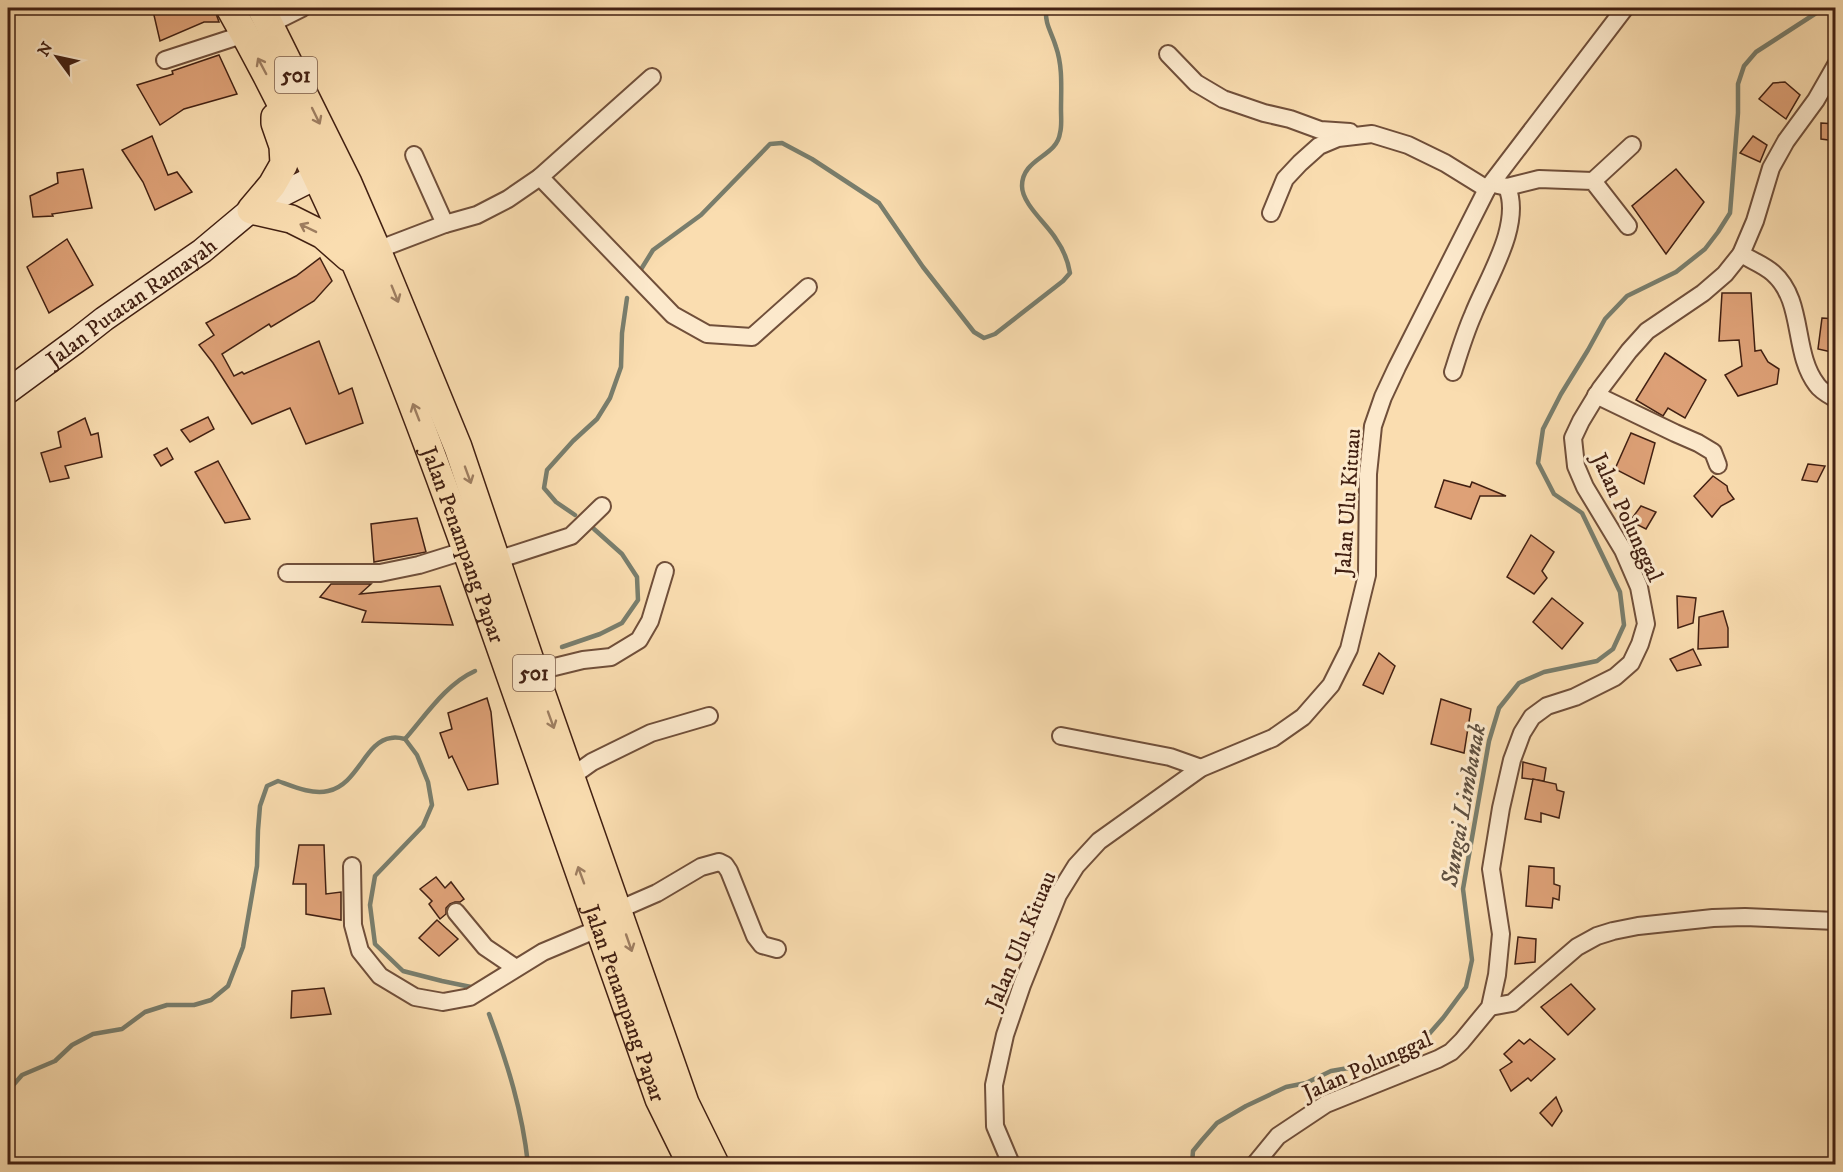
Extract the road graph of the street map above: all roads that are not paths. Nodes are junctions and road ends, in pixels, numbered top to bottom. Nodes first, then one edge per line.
1 (230, 8) edge
2 (302, 8) edge
3 (1625, 8) edge
4 (266, 16) edge
5 (245, 34) junction
6 (1168, 54) dead end
7 (165, 60) dead end
8 (1836, 65) edge
9 (652, 77) dead end
10 (277, 95) junction
11 (1372, 134) junction
12 (1632, 146) dead end
13 (414, 155) dead end
14 (316, 177) junction
15 (540, 177) junction
16 (1593, 181) junction
17 (348, 183) junction
18 (1495, 187) junction
19 (251, 210) junction
20 (1271, 213) dead end
21 (445, 224) junction
22 (1628, 226) dead end
23 (1741, 254) junction
24 (366, 256) junction
25 (808, 287) dead end
26 (1453, 372) dead end
27 (8, 391) edge
28 (1596, 395) junction
29 (1836, 399) edge
30 (1718, 465) dead end
31 (602, 506) dead end
32 (467, 550) junction
33 (665, 570) dead end
34 (501, 572) junction
35 (287, 573) dead end
36 (490, 617) junction
37 (534, 672) junction
38 (709, 716) dead end
39 (1061, 736) dead end
40 (1201, 768) junction
41 (571, 777) junction
42 (352, 866) dead end
43 (456, 912) dead end
44 (609, 919) junction
45 (1836, 921) edge
46 (777, 949) dead end
47 (516, 968) junction
48 (1490, 1007) junction
49 (691, 1164) edge
50 (715, 1164) edge
51 (1011, 1164) edge
52 (1254, 1164) edge

1 - 5 main road, Jalan Penampang Papar / 501
2 - 4 street
3 - 18 street, Jalan Ulu Kituau
4 -> 17 main road, Jalan Penampang Papar / 501
5 - 7 street
10 -> 5 main road, Jalan Penampang Papar / 501
6 - 11 street
8 - 23 street, Jalan Polunggal
9 - 15 street
10 - 14 main road, Jalan Penampang Papar / 501
10 - 19 main road
11 - 18 street
11 - 20 street
12 - 16 street
13 - 21 street
14 - 17 main road
14 - 19 main road, Jalan Putatan Ramayah
14 - 24 main road, Jalan Penampang Papar / 501
15 - 21 street
15 - 25 street
16 - 18 street
16 - 22 street
17 - 24 main road, Jalan Penampang Papar / 501
18 - 26 street
18 - 40 street, Jalan Ulu Kituau
24 -> 19 main road
19 - 27 main road, Jalan Putatan Ramayah
21 - 24 street
23 - 28 street, Jalan Polunggal
23 - 29 street
32 -> 24 main road, Jalan Penampang Papar / 501
24 -> 34 main road, Jalan Penampang Papar / 501
28 - 30 street
28 - 48 street, Jalan Polunggal
31 - 34 street
32 - 35 street
32 - 36 main road, Jalan Penampang Papar / 501
33 - 37 street
34 - 36 main road
34 - 37 main road, Jalan Penampang Papar / 501
44 -> 36 main road, Jalan Penampang Papar / 501
37 -> 41 main road, Jalan Penampang Papar / 501
38 - 41 street
39 - 40 street
40 - 51 street, Jalan Ulu Kituau
41 - 44 main road, Jalan Penampang Papar / 501
42 - 47 street
43 - 47 street
44 - 46 street
44 - 47 street
44 - 49 main road, Jalan Penampang Papar / 501
44 -> 50 main road, Jalan Penampang Papar / 501
45 - 48 street
48 - 52 street, Jalan Polunggal

